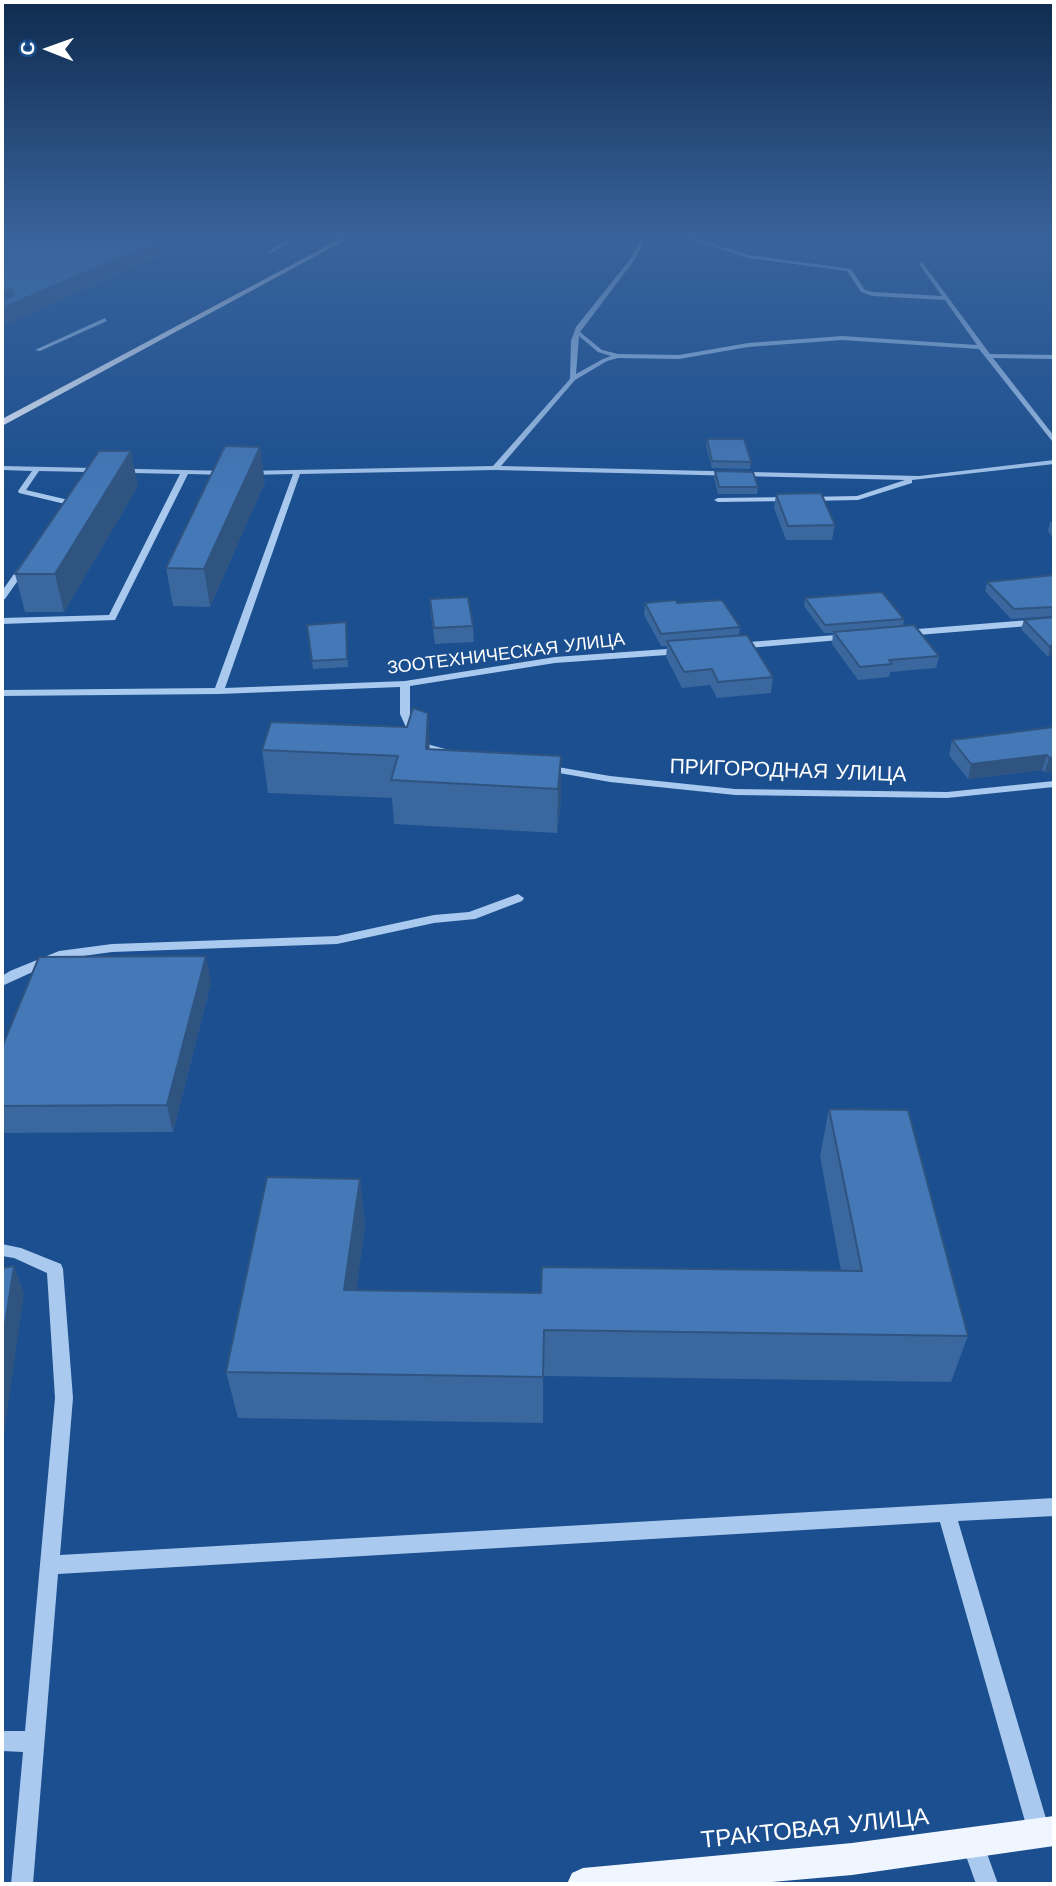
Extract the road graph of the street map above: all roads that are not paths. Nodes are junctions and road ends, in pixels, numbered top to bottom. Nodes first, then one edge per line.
1 (92, 326) edge
2 (182, 326) edge
3 (582, 326) edge
4 (966, 326) edge
5 (577, 332) junction
6 (981, 347) junction
7 (38, 350) dead end
8 (618, 356) junction
9 (988, 356) junction
10 (1054, 357) edge
11 (573, 379) junction
12 (2, 423) edge
13 (1054, 440) edge
14 (1054, 462) edge
15 (2, 468) edge
16 (37, 468) junction
17 (495, 468) junction
18 (185, 472) junction
19 (297, 473) junction
20 (919, 478) junction
21 (718, 500) dead end
22 (55, 524) edge
23 (32, 555) edge
24 (2, 597) edge
25 (2, 621) edge
26 (1054, 621) edge
27 (891, 634) edge
28 (864, 636) edge
29 (729, 647) edge
30 (689, 650) edge
31 (405, 684) junction
32 (219, 691) junction
33 (2, 693) edge
34 (467, 755) edge
35 (532, 765) edge
36 (1054, 784) edge
37 (518, 898) dead end
38 (2, 982) edge
39 (2, 1250) edge
40 (1054, 1507) edge
41 (947, 1514) junction
42 (49, 1565) junction
43 (2, 1741) edge
44 (34, 1742) junction
45 (1047, 1832) edge
46 (972, 1842) junction
47 (22, 1884) edge
48 (583, 1884) edge
49 (987, 1884) edge

1 - 7 street
2 - 12 main road
3 - 5 street
4 - 6 street
5 - 8 street
5 - 11 street
6 - 8 street
6 - 9 street
8 - 11 street
9 - 10 street
9 - 13 street
11 - 17 street
14 - 20 street
15 - 16 street
16 - 18 street
16 - 22 street
17 - 19 street
17 - 20 street
18 - 19 street
18 - 25 street
19 - 32 street
20 - 21 lane
23 - 24 street
26 - 27 street
28 - 29 street
30 - 31 street, ЗООТЕХНИЧЕСКАЯ УЛИЦА
31 - 32 street, ЗООТЕХНИЧЕСКАЯ УЛИЦА
31 - 34 street
32 - 33 street, ЗООТЕХНИЧЕСКАЯ УЛИЦА
35 - 36 street, ПРИГОРОДНАЯ УЛИЦА
37 - 38 street
39 - 42 street
40 - 41 street
41 - 42 street
41 - 45 lane
42 - 44 street
43 - 44 street
44 - 47 street
45 - 46 main road, ТРАКТОВАЯ УЛИЦА
46 - 48 main road, ТРАКТОВАЯ УЛИЦА
46 - 49 street

